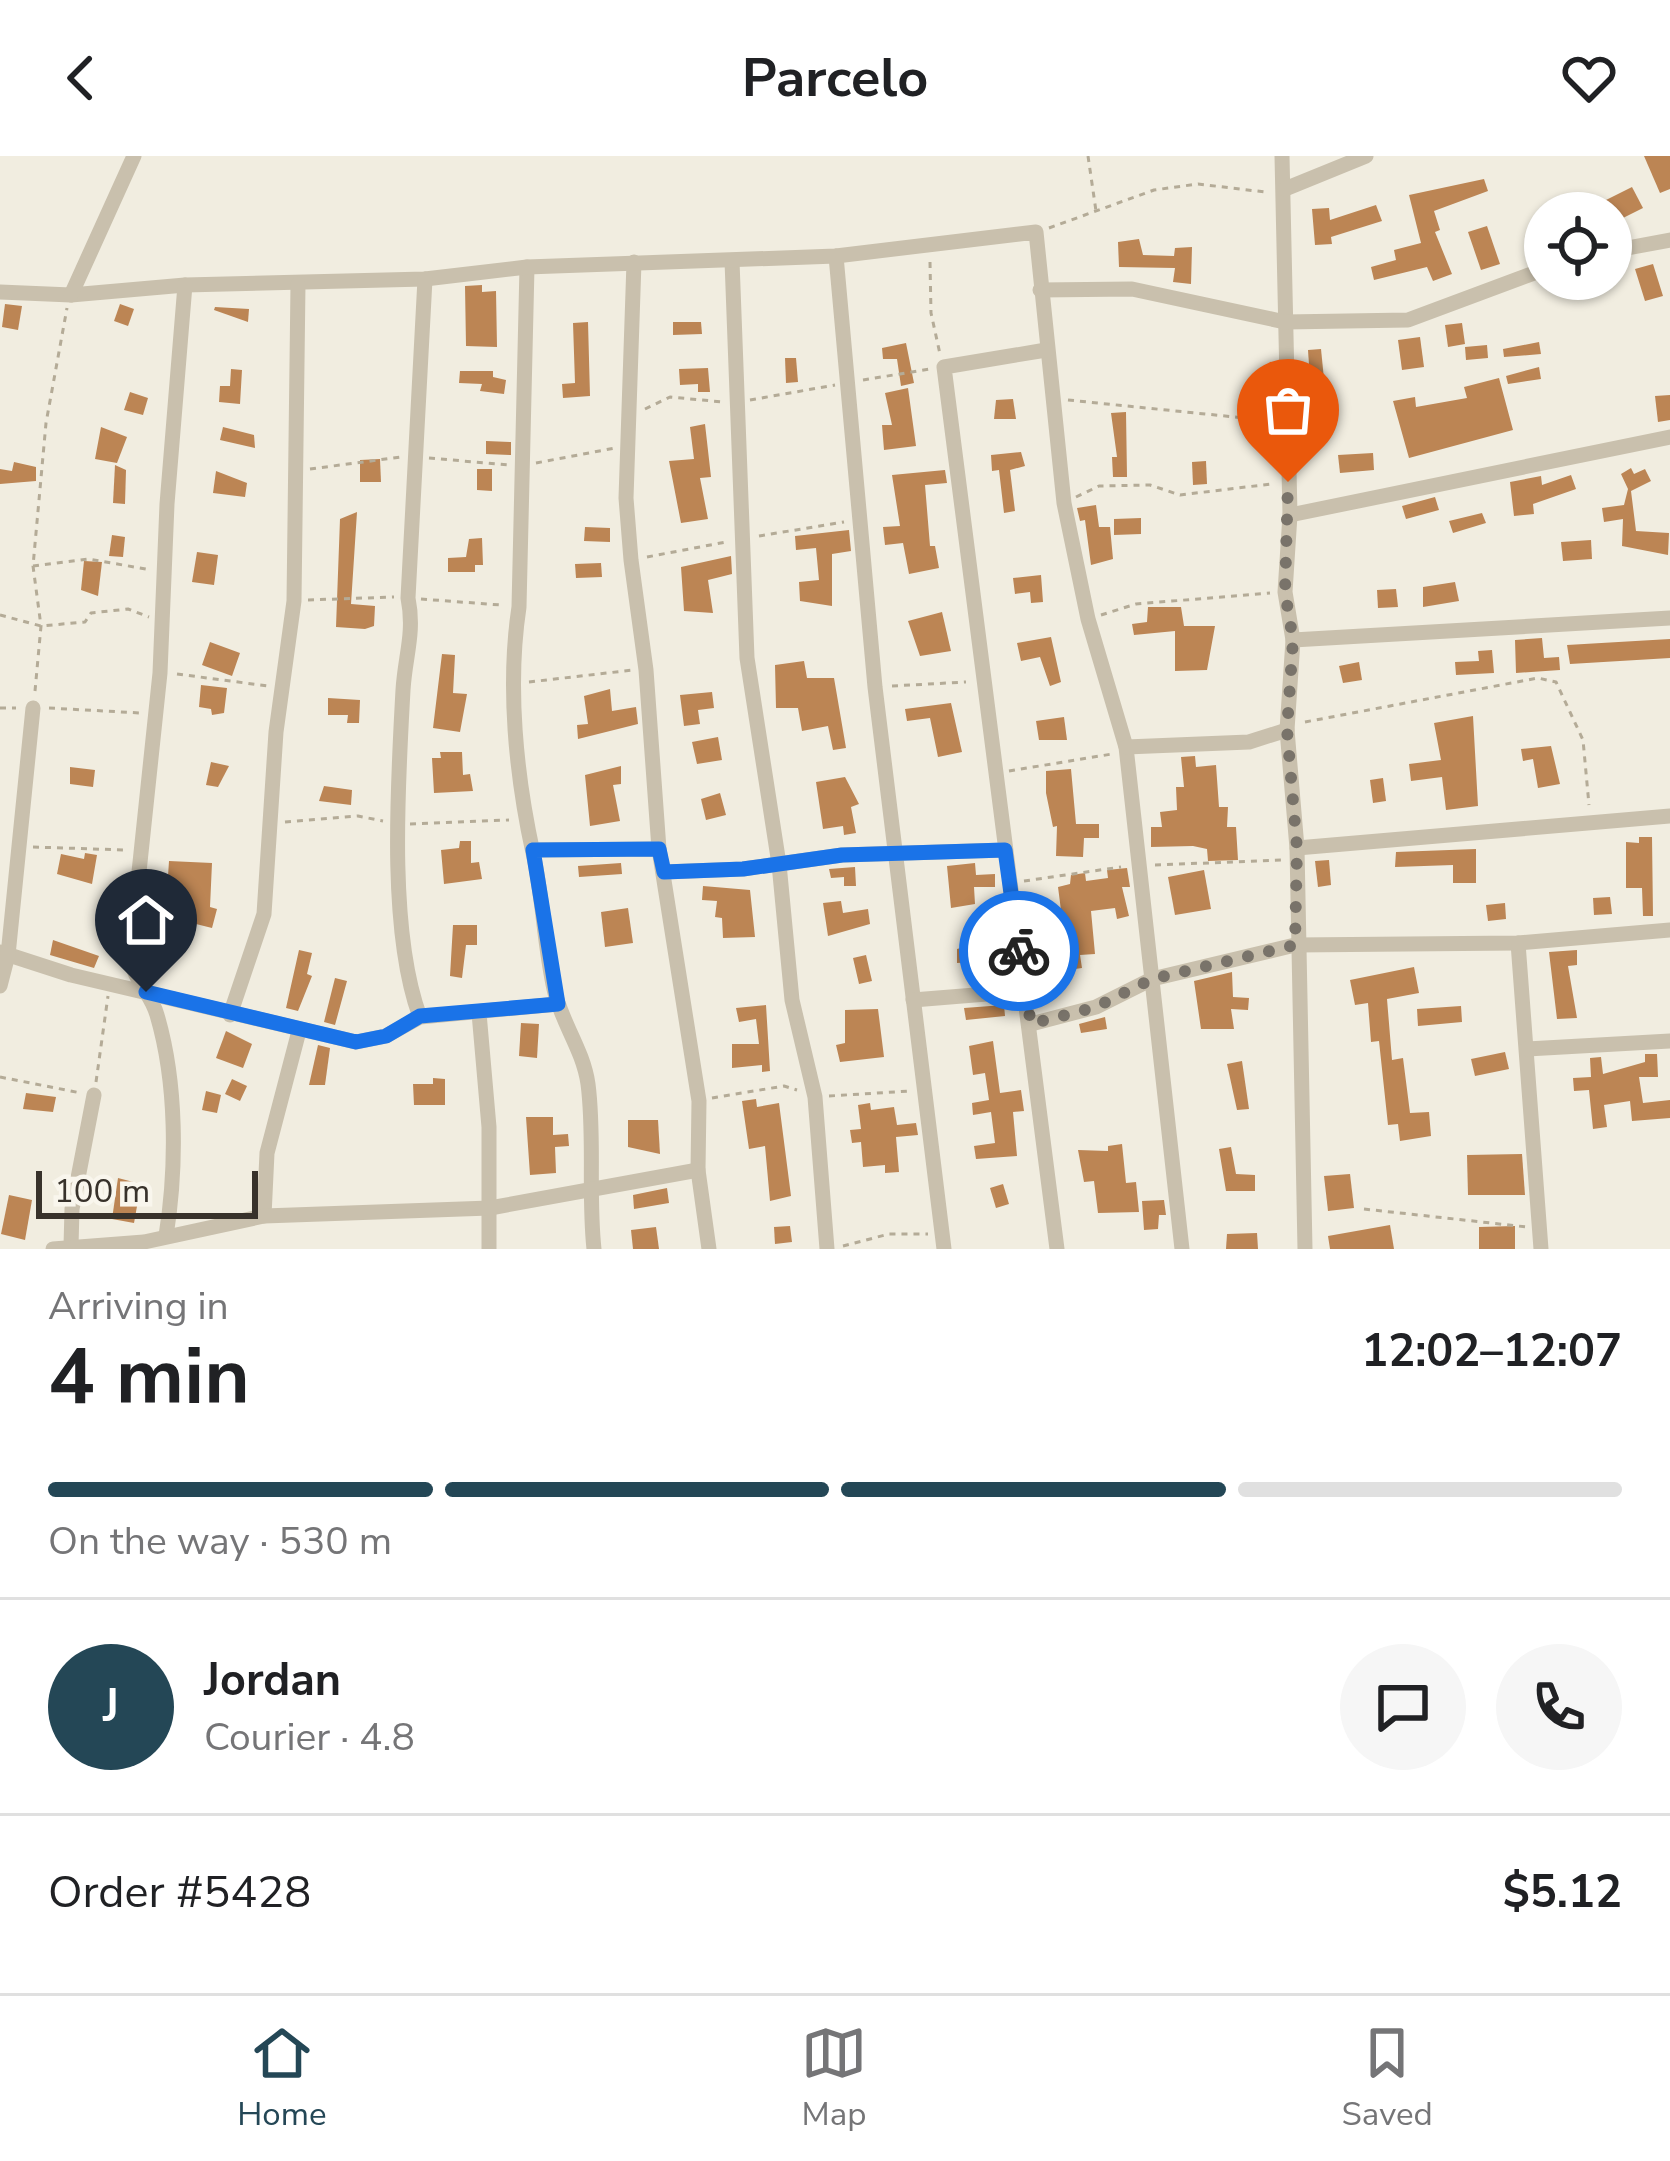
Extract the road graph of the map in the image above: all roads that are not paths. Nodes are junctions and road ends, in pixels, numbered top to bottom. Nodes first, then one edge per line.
1 (134, 156) edge
2 (1282, 156) edge
3 (1366, 156) edge
4 (1285, 189) junction
5 (1670, 240) edge
6 (1632, 247) edge
7 (836, 256) junction
8 (732, 261) junction
9 (634, 262) junction
10 (527, 267) junction
11 (1524, 277) edge
12 (424, 279) junction
13 (298, 284) junction
14 (185, 285) junction
15 (1040, 290) junction
16 (0, 292) edge
17 (70, 295) junction
18 (1285, 322) junction
19 (1046, 350) junction
20 (1670, 437) edge
21 (1290, 515) junction
22 (1670, 618) edge
23 (1293, 640) junction
24 (33, 708) road end
25 (1287, 730) junction
26 (1126, 747) junction
27 (1670, 816) edge
28 (1297, 848) junction
29 (659, 849) junction
30 (533, 850) junction
31 (1005, 850) junction
32 (899, 855) junction
33 (779, 864) junction
34 (664, 872) junction
35 (1670, 930) edge
36 (1519, 943) junction
37 (1295, 945) junction
38 (4, 953) edge
39 (1152, 979) junction
40 (0, 986) edge
41 (146, 992) junction
42 (1025, 992) junction
43 (913, 1000) junction
44 (558, 1004) junction
45 (479, 1013) junction
46 (230, 1015) junction
47 (420, 1016) junction
48 (1031, 1024) junction
49 (298, 1031) junction
50 (1670, 1041) edge
51 (1527, 1049) junction
52 (94, 1095) road end
53 (698, 1170) junction
54 (587, 1190) junction
55 (490, 1208) junction
56 (264, 1216) junction
57 (166, 1236) junction
58 (943, 1241) edge
59 (143, 1245) edge
60 (71, 1246) edge
61 (53, 1249) edge
62 (489, 1249) edge
63 (594, 1249) edge
64 (710, 1249) edge
65 (831, 1249) edge
66 (1057, 1249) edge
67 (1182, 1249) edge
68 (1305, 1249) edge
69 (1541, 1249) edge

1 - 17 street
2 - 4 street
3 - 4 street
4 - 18 street
5 - 6 street
7 - 8 street
7 - 15 street
7 - 32 street
8 - 9 street
8 - 33 street
9 - 10 street
9 - 29 street
10 - 12 street
10 - 30 street
11 - 18 street
12 - 13 street
12 - 47 street
13 - 14 street
13 - 46 street
14 - 17 street
14 - 41 street
15 - 18 street
15 - 19 street
16 - 17 street
18 - 21 street
19 - 26 street
19 - 31 street
20 - 21 street
21 - 23 street
22 - 23 street
23 - 25 street
24 - 38 street
25 - 26 street
25 - 28 street
26 - 39 street
27 - 28 street
28 - 37 street
29 - 30 street
29 - 34 street
30 - 44 street
31 - 32 street
31 - 42 street
32 - 33 street
32 - 43 street
33 - 34 street
33 - 65 street
34 - 53 street
35 - 36 street
36 - 37 street
36 - 51 street
37 - 39 street
37 - 68 street
38 - 40 street
38 - 41 street
39 - 48 street
39 - 67 street
41 - 46 street
41 - 57 street
42 - 43 street
42 - 48 street
43 - 58 street
44 - 45 street
44 - 54 street
45 - 47 street
45 - 55 street
46 - 49 street
47 - 49 street
48 - 66 street
49 - 56 street
50 - 51 street
51 - 69 street
52 - 60 street
53 - 54 street
53 - 64 street
54 - 55 street
54 - 63 street
55 - 56 street
55 - 62 street
56 - 57 street
57 - 59 street
59 - 60 street
60 - 61 street

